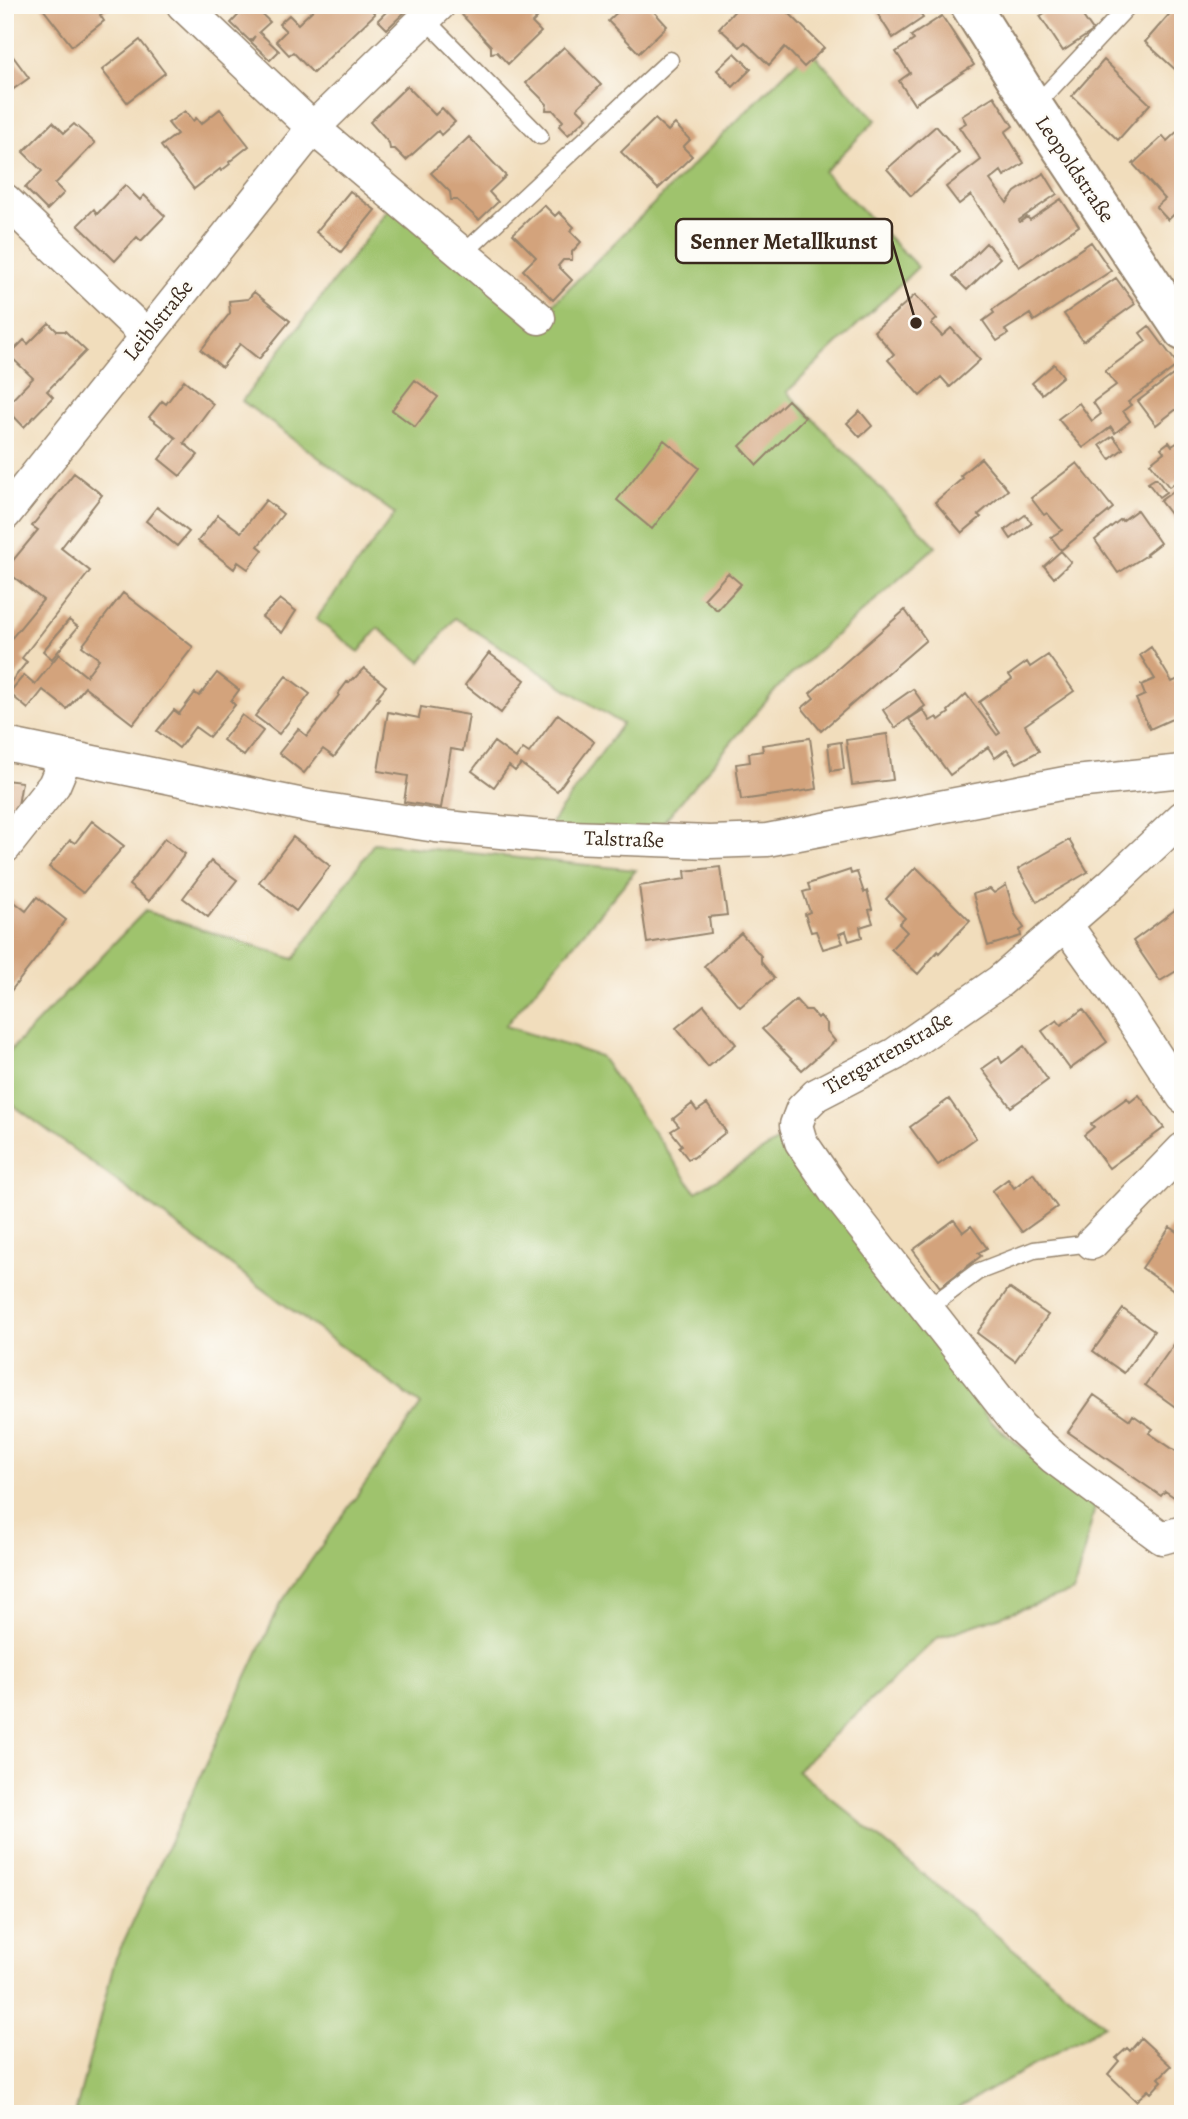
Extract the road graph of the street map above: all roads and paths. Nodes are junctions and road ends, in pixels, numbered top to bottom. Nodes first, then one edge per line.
1 (183, 5) edge
2 (970, 5) edge
3 (1129, 5) edge
4 (432, 12) edge
5 (670, 60) dead end
6 (1034, 107) junction
7 (313, 128) junction
8 (540, 136) dead end
9 (5, 201) edge
10 (463, 254) junction
11 (539, 318) dead end
12 (1183, 331) edge
13 (146, 335) junction
14 (5, 514) edge
15 (5, 744) edge
16 (66, 757) junction
17 (1183, 771) edge
18 (1183, 817) edge
19 (5, 847) edge
20 (1066, 925) junction
21 (1183, 1097) edge
22 (1183, 1149) edge
23 (1092, 1243) joint
24 (927, 1309) junction
25 (1172, 1535) edge

1 - 7 street
2 - 6 street, Leopoldstraße
3 - 6 lane
4 - 7 street, Leiblstraße
4 - 8 lane
5 - 10 lane
6 - 12 street, Leopoldstraße
7 - 10 street
7 - 13 street, Leiblstraße
9 - 13 street
10 - 11 street
13 - 14 street, Leiblstraße
15 - 16 street, Talstraße
16 - 17 street, Talstraße
16 - 19 street
18 - 20 street, Tiergartenstraße
20 - 21 street
20 - 24 street, Tiergartenstraße
22 - 23 street
23 - 24 lane
24 - 25 street, Tiergartenstraße

